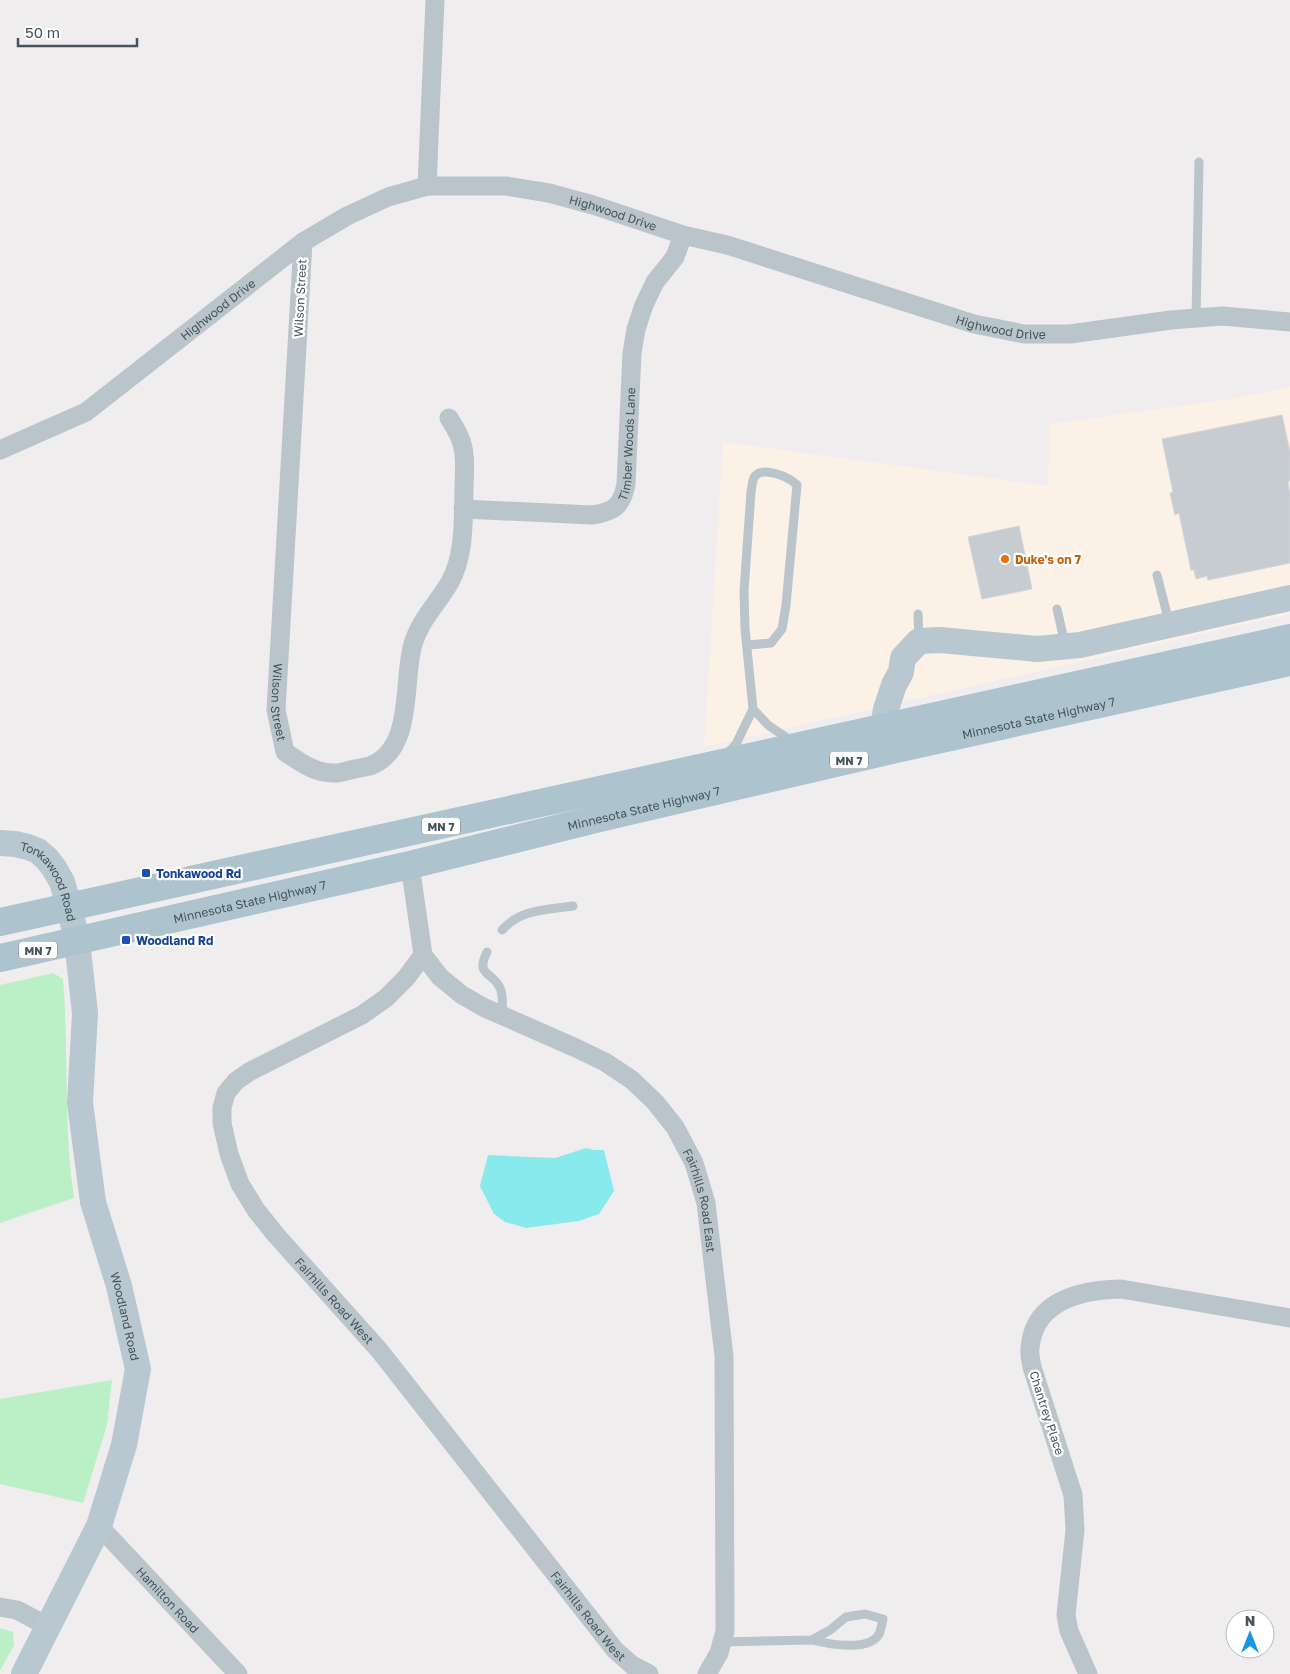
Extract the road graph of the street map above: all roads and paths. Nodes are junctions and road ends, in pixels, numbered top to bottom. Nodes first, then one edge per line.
1 (435, 0) edge
2 (1199, 162) dead end
3 (426, 186) junction
4 (683, 236) junction
5 (304, 242) junction
6 (1196, 318) junction
7 (1290, 322) edge
8 (449, 418) dead end
9 (0, 450) edge
10 (463, 509) junction
11 (1157, 575) dead end
12 (1290, 598) edge
13 (1058, 609) dead end
14 (918, 614) dead end
15 (1170, 625) junction
16 (1290, 638) edge
17 (919, 641) junction
18 (748, 645) junction
19 (1065, 646) junction
20 (1290, 662) edge
21 (753, 710) junction
22 (883, 728) junction
23 (800, 747) junction
24 (718, 765) junction
25 (0, 843) edge
26 (410, 865) junction
27 (69, 906) junction
28 (573, 906) dead end
29 (0, 922) edge
30 (502, 930) dead end
31 (77, 942) junction
32 (487, 952) dead end
33 (423, 955) junction
34 (0, 958) edge
35 (502, 1016) junction
36 (1290, 1318) edge
37 (98, 1526) junction
38 (0, 1607) edge
39 (47, 1626) junction
40 (812, 1640) junction
41 (722, 1642) junction
42 (24, 1674) edge
43 (238, 1674) edge
44 (649, 1674) edge
45 (707, 1674) edge
46 (1088, 1674) edge

1 - 3 street
2 - 6 lane
3 - 4 street, Highwood Drive
3 - 5 street, Highwood Drive
4 - 6 street, Highwood Drive
4 - 10 street, Timber Woods Lane
5 - 9 street, Highwood Drive
5 - 10 street, Wilson Street
6 - 7 street, Highwood Drive
8 - 10 street, Wilson Street
11 - 15 lane
12 - 15 street
13 - 19 lane
14 - 17 lane
15 - 19 street
16 - 22 main road, Minnesota State Highway 7 / MN 7
17 - 19 street
17 - 22 street
18 - 18 lane
18 - 21 lane
20 - 26 main road, Minnesota State Highway 7 / MN 7
21 - 23 lane
21 - 24 lane
22 - 23 main road, Minnesota State Highway 7 / MN 7
23 - 24 main road, Minnesota State Highway 7 / MN 7
24 - 27 main road, Minnesota State Highway 7 / MN 7
25 - 27 street, Tonkawood Road
26 - 31 main road, Minnesota State Highway 7 / MN 7
26 - 33 street, Fairhills Road East
27 - 29 main road, Minnesota State Highway 7 / MN 7
27 - 31 street, Tonkawood Road
28 - 30 lane
31 - 34 main road, Minnesota State Highway 7 / MN 7
31 - 37 street, Woodland Road
32 - 35 lane
33 - 35 street, Fairhills Road East
33 - 44 street, Fairhills Road West
35 - 41 street, Fairhills Road East
36 - 46 street, Chantrey Place
37 - 39 street, Woodland Road
37 - 43 street, Hamilton Road
38 - 39 street
39 - 42 street, Woodland Road
40 - 40 lane
40 - 41 lane
41 - 45 street, Fairhills Road East

